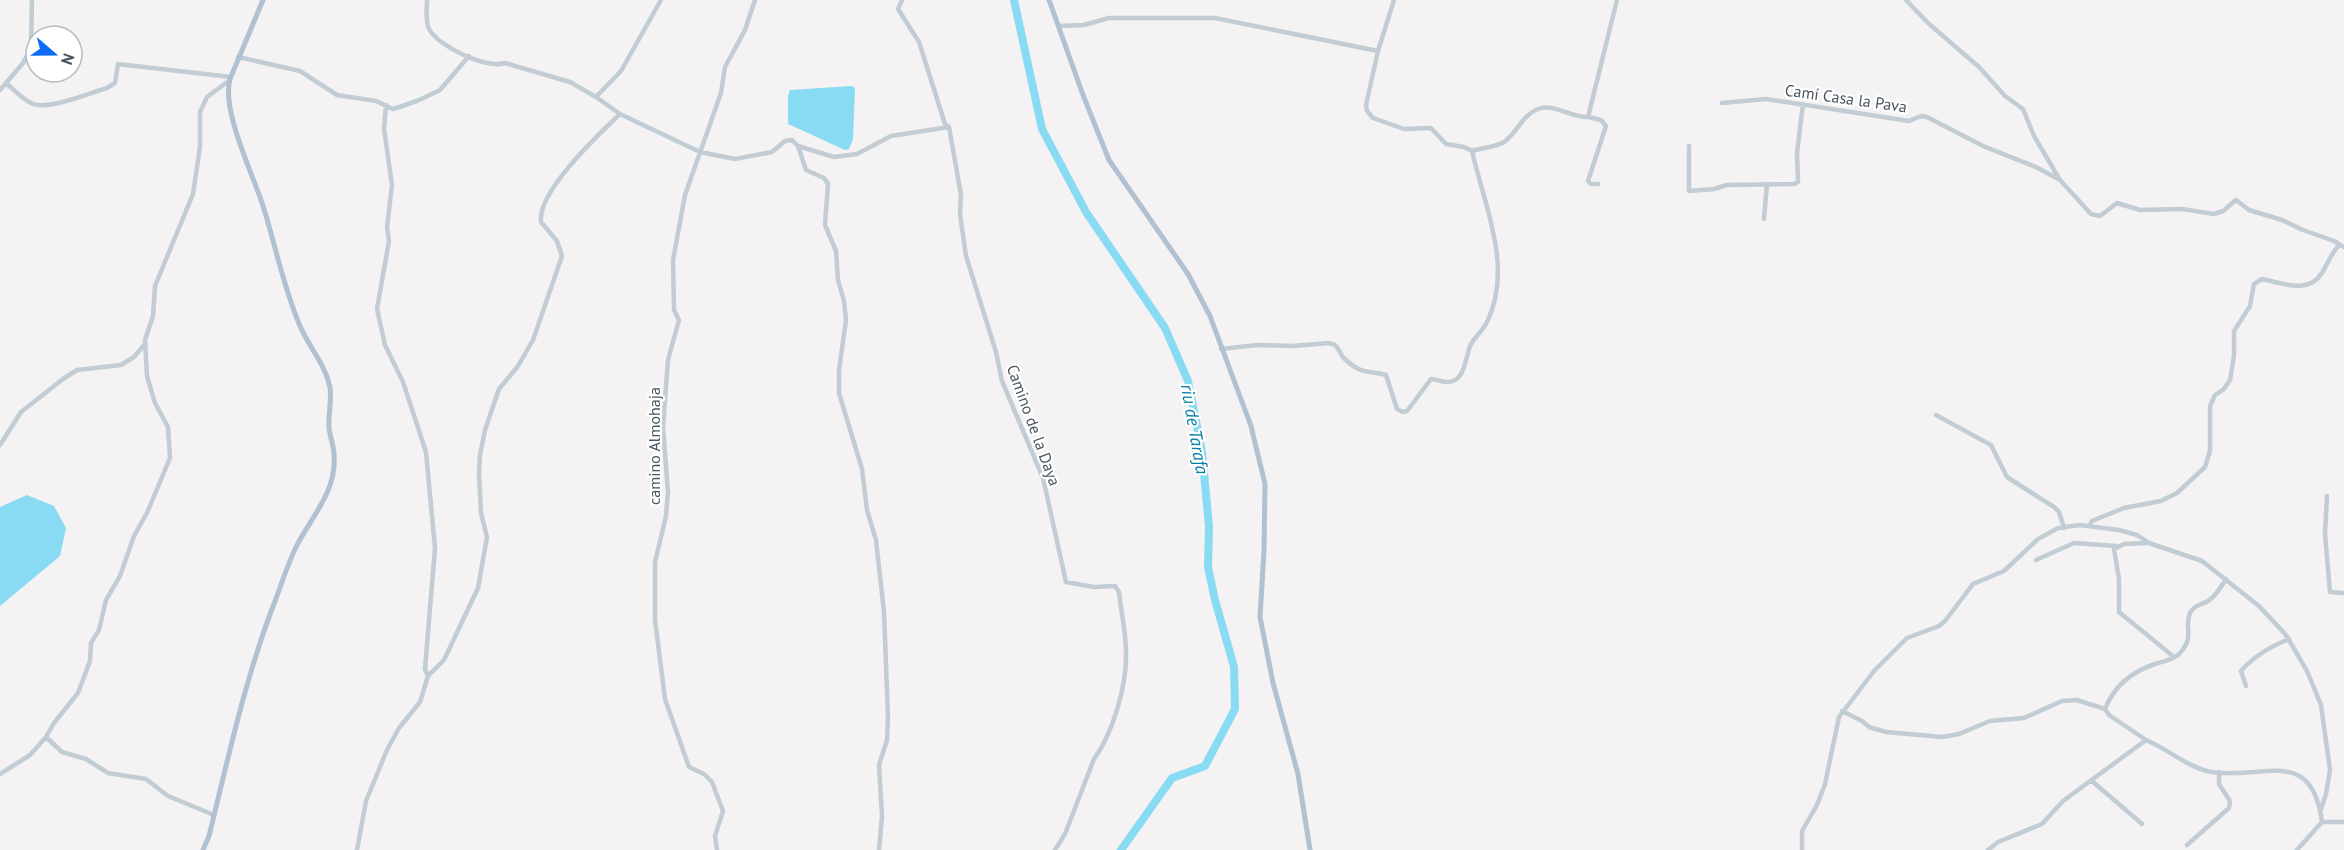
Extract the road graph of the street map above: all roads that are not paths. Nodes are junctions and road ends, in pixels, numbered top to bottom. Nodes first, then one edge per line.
1 (32, 0) edge
2 (262, 0) edge
3 (427, 0) edge
4 (661, 0) edge
5 (755, 0) edge
6 (902, 0) edge
7 (1049, 0) edge
8 (1394, 0) edge
9 (1617, 0) edge
10 (1906, 0) edge
11 (1058, 26) junction
12 (1378, 51) junction
13 (469, 56) junction
14 (238, 57) junction
15 (230, 78) junction
16 (6, 83) junction
17 (0, 90) edge
18 (596, 97) junction
19 (1722, 103) dead end
20 (1803, 104) junction
21 (386, 105) junction
22 (620, 114) junction
23 (1588, 117) junction
24 (949, 127) junction
25 (798, 146) junction
26 (1689, 146) dead end
27 (1472, 151) junction
28 (700, 152) junction
29 (2060, 180) junction
30 (1598, 184) dead end
31 (1767, 184) junction
32 (1764, 219) dead end
33 (2342, 246) edge
34 (145, 344) junction
35 (1221, 349) junction
36 (1936, 415) dead end
37 (0, 445) edge
38 (2327, 496) dead end
39 (2090, 525) junction
40 (2064, 528) junction
41 (2149, 543) junction
42 (2116, 546) junction
43 (2036, 560) dead end
44 (2226, 579) junction
45 (2344, 592) edge
46 (2289, 639) junction
47 (2174, 657) junction
48 (428, 676) junction
49 (2246, 686) dead end
50 (2105, 709) junction
51 (1842, 711) junction
52 (46, 737) junction
53 (2146, 740) junction
54 (2218, 772) junction
55 (0, 774) edge
56 (2092, 781) junction
57 (2321, 810) junction
58 (214, 815) junction
59 (2322, 822) junction
60 (2344, 822) edge
61 (2142, 824) dead end
62 (2187, 845) dead end
63 (203, 850) edge
64 (357, 850) edge
65 (717, 850) edge
66 (879, 850) edge
67 (1055, 850) edge
68 (1310, 850) edge
69 (1802, 850) edge
70 (1989, 850) edge
71 (2296, 850) edge

1 - 16 street
2 - 14 main road
3 - 13 street
4 - 18 street
5 - 28 street, camino Almohaja
6 - 24 street, Camino de la Daya
7 - 11 main road
8 - 12 street
9 - 23 street
10 - 29 street
11 - 12 street
11 - 35 main road
12 - 27 street
13 - 18 street
13 - 21 street
14 - 15 main road
14 - 21 street
15 - 16 street
15 - 34 street
15 - 58 main road
16 - 17 street
18 - 22 street
19 - 20 street, Camí Casa la Pava
20 - 29 street, Camí Casa la Pava
20 - 31 street
21 - 48 street
22 - 28 street
22 - 48 street
23 - 27 street
23 - 30 street
24 - 25 street
24 - 67 street, Camino de la Daya
25 - 28 street
25 - 66 street
26 - 31 street
27 - 35 street
28 - 65 street, camino Almohaja
29 - 33 street
31 - 32 street
33 - 39 street
34 - 37 street
34 - 52 street
35 - 68 main road
36 - 40 street
38 - 45 street
39 - 40 street
39 - 41 street
40 - 51 street
41 - 42 street
41 - 44 street
42 - 43 street
42 - 47 street
44 - 46 street
44 - 47 street
46 - 49 street
46 - 57 street
47 - 50 street
48 - 64 street
50 - 51 street
50 - 53 street
51 - 69 street
52 - 55 street
52 - 58 street
53 - 54 street
53 - 56 street
54 - 57 street
54 - 62 street
56 - 61 street
56 - 70 street
57 - 59 street
58 - 63 main road
59 - 60 street
59 - 71 street

